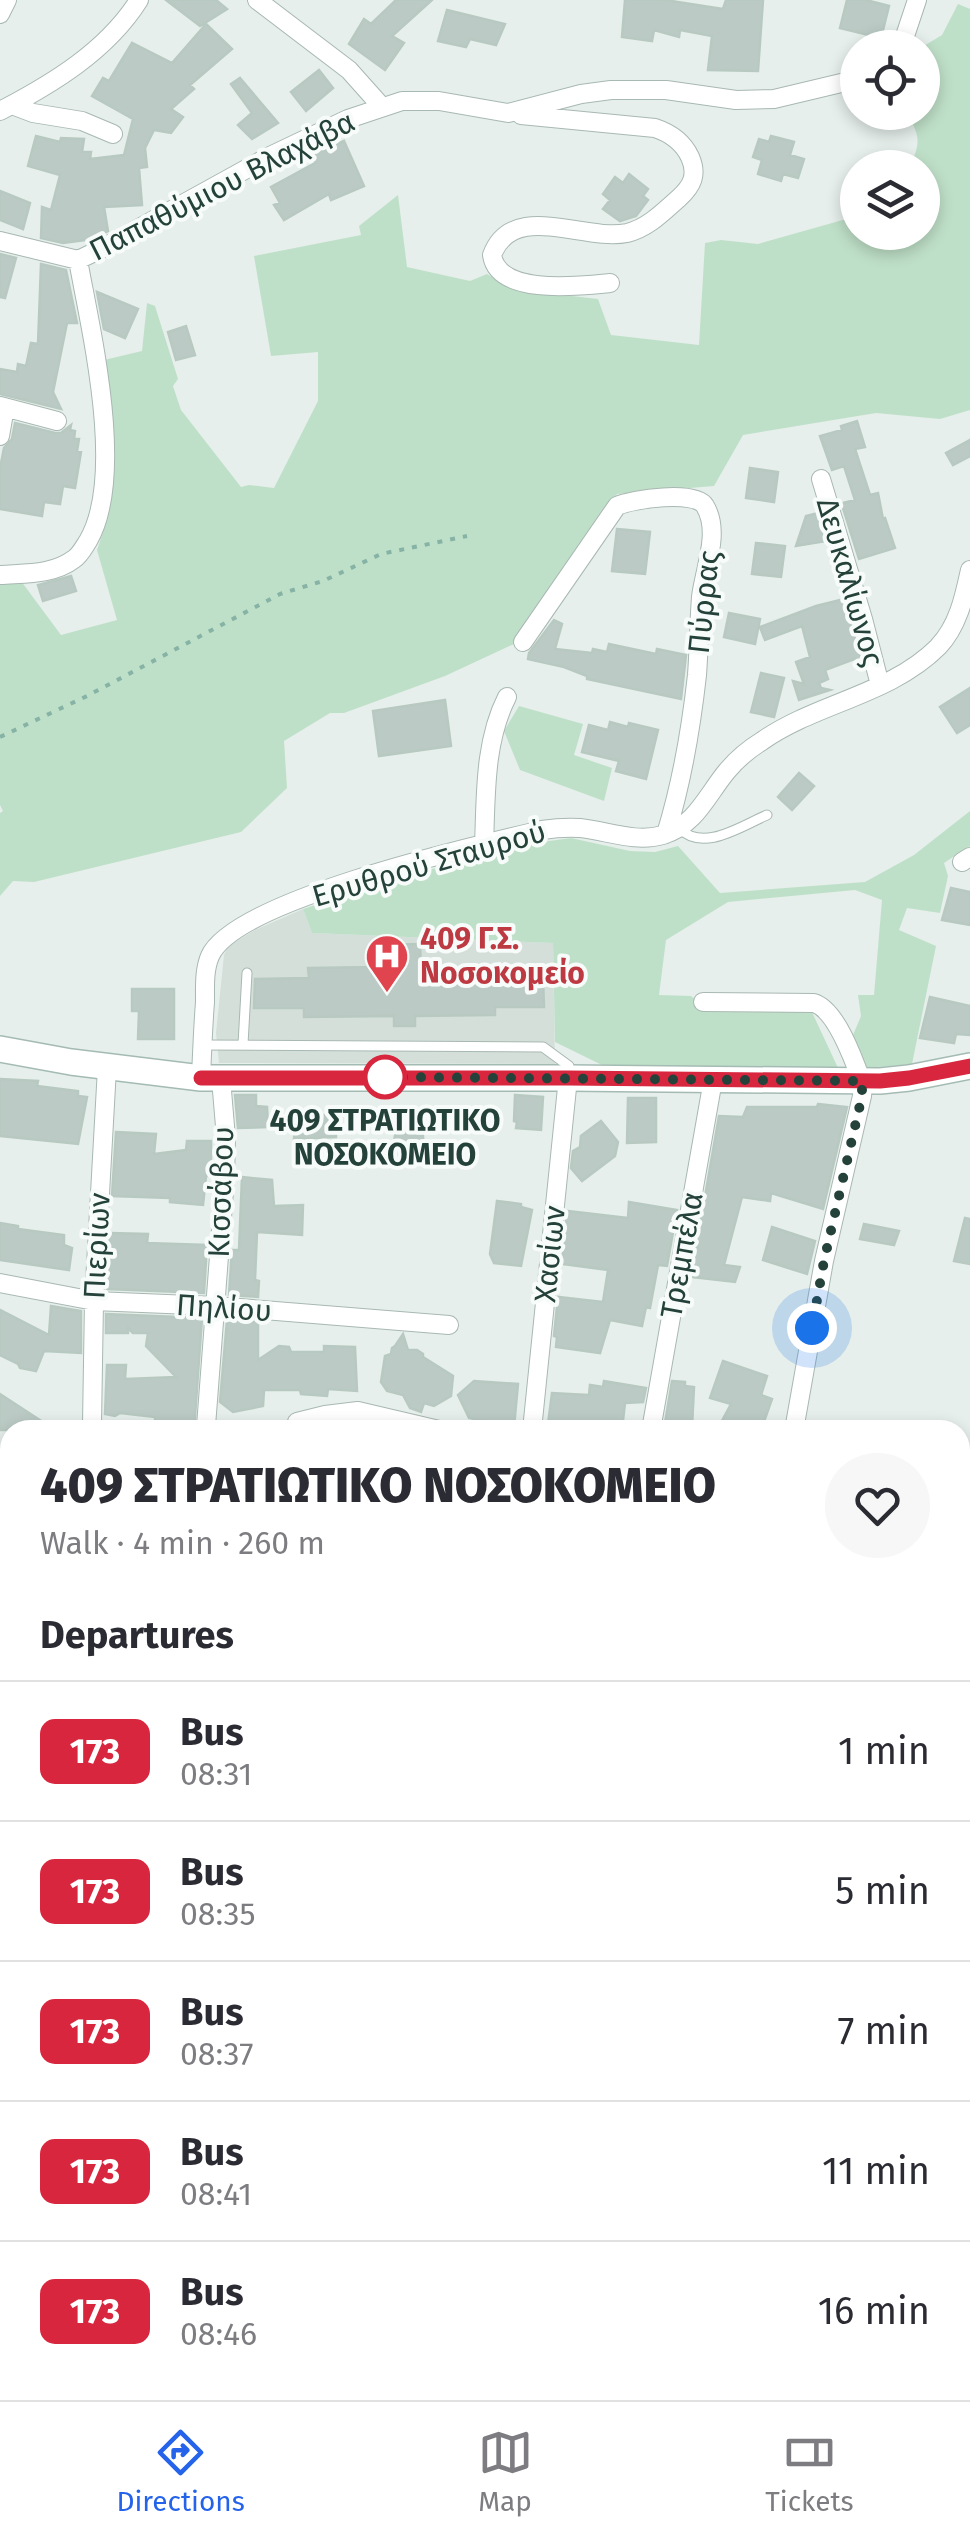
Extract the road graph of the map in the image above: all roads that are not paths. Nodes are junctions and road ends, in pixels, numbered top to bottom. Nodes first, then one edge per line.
1 (8, 0) edge
2 (139, 0) edge
3 (257, 0) edge
4 (918, 0) edge
5 (0, 14) edge
6 (907, 30) edge
7 (840, 83) edge
8 (382, 106) junction
9 (6, 108) edge
10 (508, 113) junction
11 (113, 134) dead end
12 (0, 240) edge
13 (78, 260) junction
14 (610, 283) dead end
15 (3, 407) edge
16 (58, 421) dead end
17 (0, 436) edge
18 (821, 479) dead end
19 (970, 570) edge
20 (0, 575) edge
21 (523, 642) dead end
22 (880, 686) junction
23 (507, 697) dead end
24 (767, 815) dead end
25 (673, 831) junction
26 (484, 845) junction
27 (247, 973) dead end
28 (703, 1002) dead end
29 (243, 1044) junction
30 (202, 1045) junction
31 (0, 1048) edge
32 (970, 1066) edge
33 (107, 1068) junction
34 (211, 1078) junction
35 (568, 1078) junction
36 (713, 1080) junction
37 (862, 1081) junction
38 (0, 1283) edge
39 (94, 1302) junction
40 (215, 1306) junction
41 (450, 1324) dead end
42 (92, 1420) edge
43 (206, 1420) edge
44 (306, 1420) edge
45 (396, 1420) edge
46 (533, 1420) edge
47 (652, 1420) edge
48 (796, 1420) edge

1 - 5 street
2 - 9 street
3 - 8 street
4 - 6 street
7 - 10 street, Παπαθύμιου Βλαχάβα
8 - 10 street, Παπαθύμιου Βλαχάβα
8 - 13 street, Παπαθύμιου Βλαχάβα
9 - 11 street
10 - 14 street
12 - 13 street, Παπαθύμιου Βλαχάβα
13 - 20 street
15 - 16 street
15 - 17 street
18 - 22 street, Δευκαλίωνος
19 - 22 street
21 - 25 street, Πύρρας
22 - 25 street
23 - 26 street
24 - 25 lane
25 - 26 street, Ερυθρού Σταυρού
26 - 30 street, Ερυθρού Σταυρού
27 - 29 lane
28 - 37 street
29 - 30 lane
29 - 35 lane
30 - 34 street, Ερυθρού Σταυρού
31 - 33 main road
32 - 37 main road
33 - 34 main road
33 - 39 street, Πιερίων
34 - 35 main road
34 - 40 street, Κισσάβου
35 - 36 main road
35 - 46 street, Χασίων
36 - 37 main road
36 - 47 street, Τρεμπέλα
37 - 48 street
38 - 39 street, Πηλίου
39 - 40 street, Πηλίου
39 - 42 street, Πιερίων
40 - 41 street, Πηλίου
40 - 43 street, Κισσάβου
44 - 45 street

